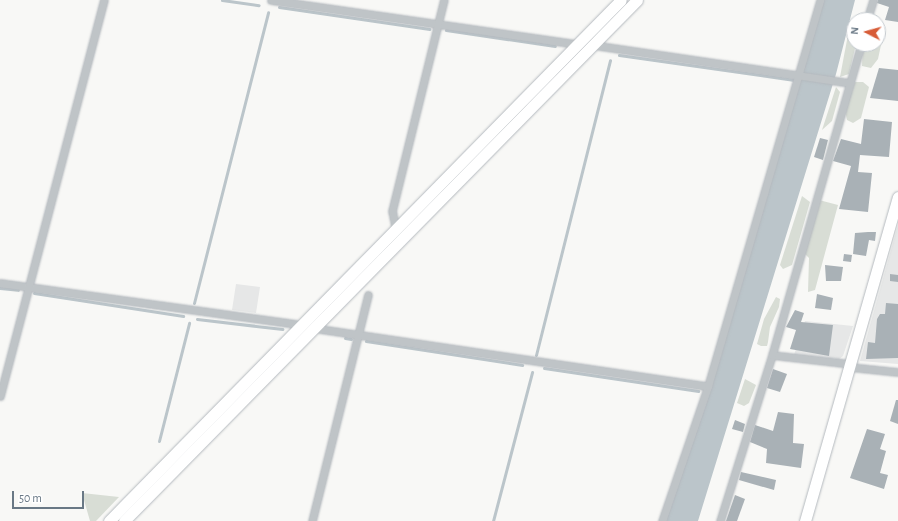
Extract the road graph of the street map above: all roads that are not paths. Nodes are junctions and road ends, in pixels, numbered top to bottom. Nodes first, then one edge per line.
1 (104, 0) edge
2 (270, 0) edge
3 (444, 0) edge
4 (621, 0) edge
5 (638, 0) edge
6 (820, 0) edge
7 (873, 0) edge
8 (869, 12) edge
9 (439, 23) junction
10 (578, 44) junction
11 (593, 45) junction
12 (859, 52) edge
13 (801, 75) junction
14 (850, 83) junction
15 (898, 197) edge
16 (396, 231) junction
17 (0, 282) edge
18 (29, 286) junction
19 (368, 296) dead end
20 (302, 325) junction
21 (315, 328) junction
22 (360, 336) junction
23 (772, 355) junction
24 (850, 365) junction
25 (898, 372) edge
26 (708, 386) junction
27 (0, 396) edge
28 (109, 521) edge
29 (124, 521) edge
30 (312, 521) edge
31 (662, 521) edge
32 (720, 521) edge
33 (805, 521) edge

1 - 18 street
2 - 9 street
3 - 9 street
4 - 10 street
5 - 11 street
6 - 13 street
7 - 8 street
9 - 10 street
9 - 16 street
10 - 16 street
11 - 13 street
11 - 21 street
12 - 14 street
13 - 14 street
13 - 26 street
14 - 23 street
15 - 24 street
16 - 20 street
17 - 18 street
18 - 20 street
18 - 27 street
19 - 22 street
20 - 21 street
20 - 28 street
21 - 22 street
21 - 29 street
22 - 26 street
22 - 30 street
23 - 24 street
23 - 32 street
24 - 25 street
24 - 33 street
26 - 31 street

